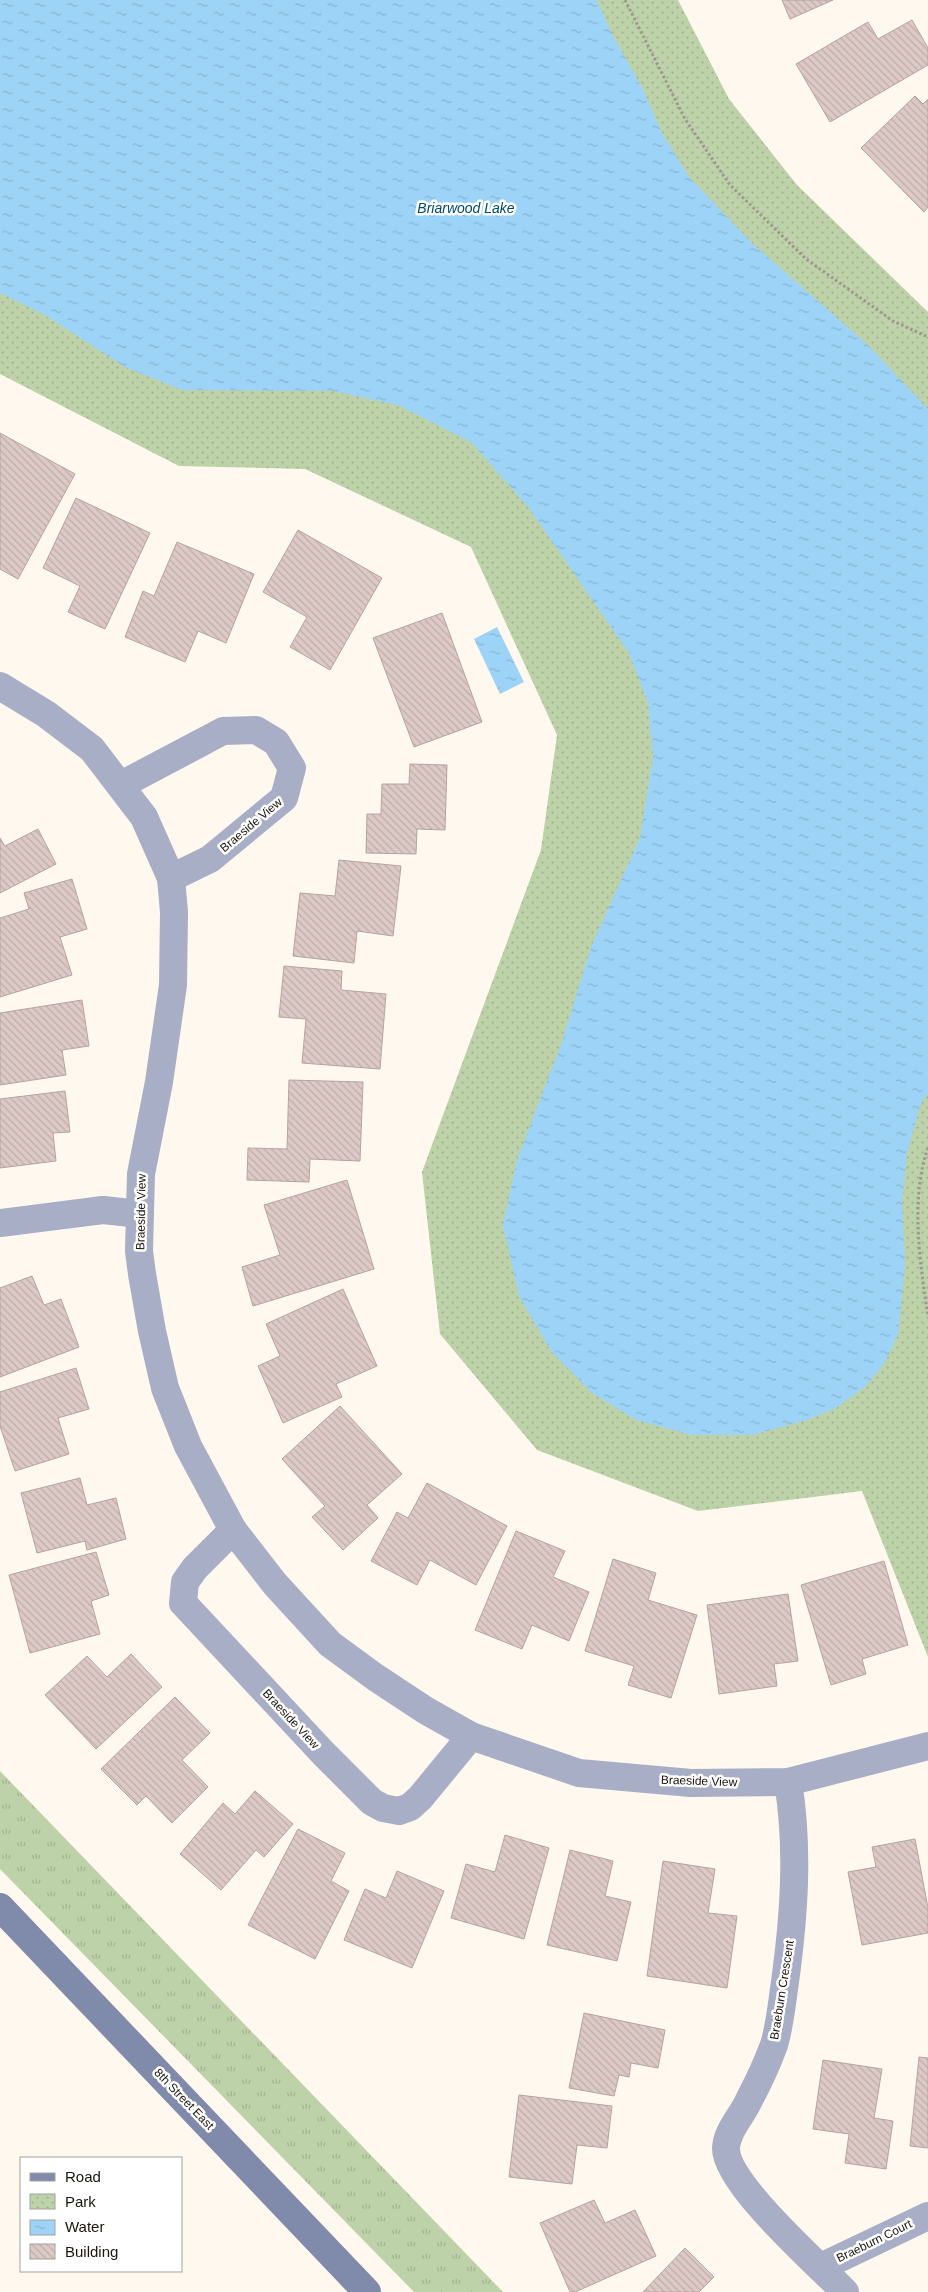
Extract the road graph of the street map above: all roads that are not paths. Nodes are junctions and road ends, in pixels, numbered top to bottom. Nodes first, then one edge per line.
1 (0, 686) edge
2 (121, 785) junction
3 (171, 878) junction
4 (140, 1214) junction
5 (0, 1223) edge
6 (232, 1530) junction
7 (471, 1736) junction
8 (928, 1746) edge
9 (788, 1782) junction
10 (0, 1907) edge
11 (928, 2216) edge
12 (821, 2267) junction
13 (367, 2292) edge
14 (845, 2292) edge

1 - 2 street, Braeside View
2 - 3 street, Braeside View
2 - 3 street, Braeside View
3 - 4 street, Braeside View
4 - 5 street
4 - 6 street, Braeside View
6 - 7 street, Braeside View
6 - 7 street, Braeside View
7 - 9 street, Braeside View
8 - 9 street, Braeside View
9 - 12 street, Braeburn Crescent
10 - 13 main road, 8th Street East
11 - 12 street, Braeburn Court
12 - 14 street, Braeburn Crescent

